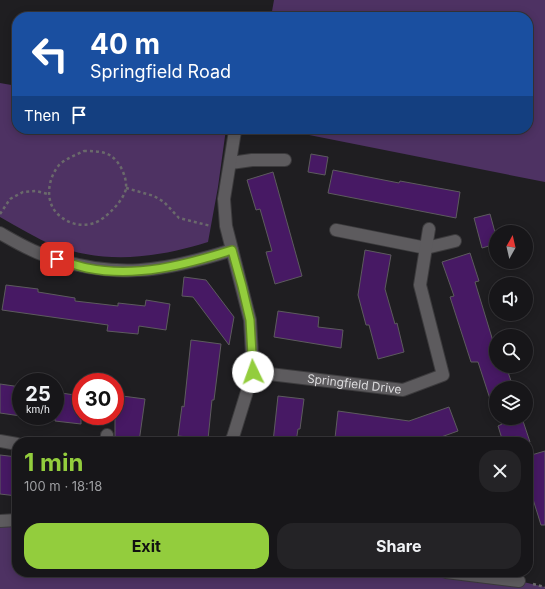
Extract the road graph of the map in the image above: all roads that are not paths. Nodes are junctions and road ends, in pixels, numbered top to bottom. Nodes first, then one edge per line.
1 (235, 134) edge
2 (285, 160) dead end
3 (231, 164) junction
4 (429, 228) dead end
5 (336, 230) dead end
6 (0, 233) edge
7 (455, 241) dead end
8 (426, 248) junction
9 (232, 250) junction
10 (253, 372) junction
11 (233, 437) edge
12 (0, 441) edge
13 (12, 443) edge
14 (12, 520) edge
15 (0, 521) edge
16 (498, 577) edge
17 (519, 581) dead end

1 - 3 street
2 - 3 street
3 - 9 street
4 - 8 street, Springfield Drive
5 - 8 street
6 - 9 street
7 - 8 street
8 - 10 street, Springfield Drive
9 - 10 street
10 - 11 street
12 - 13 street
14 - 15 street
16 - 17 street

